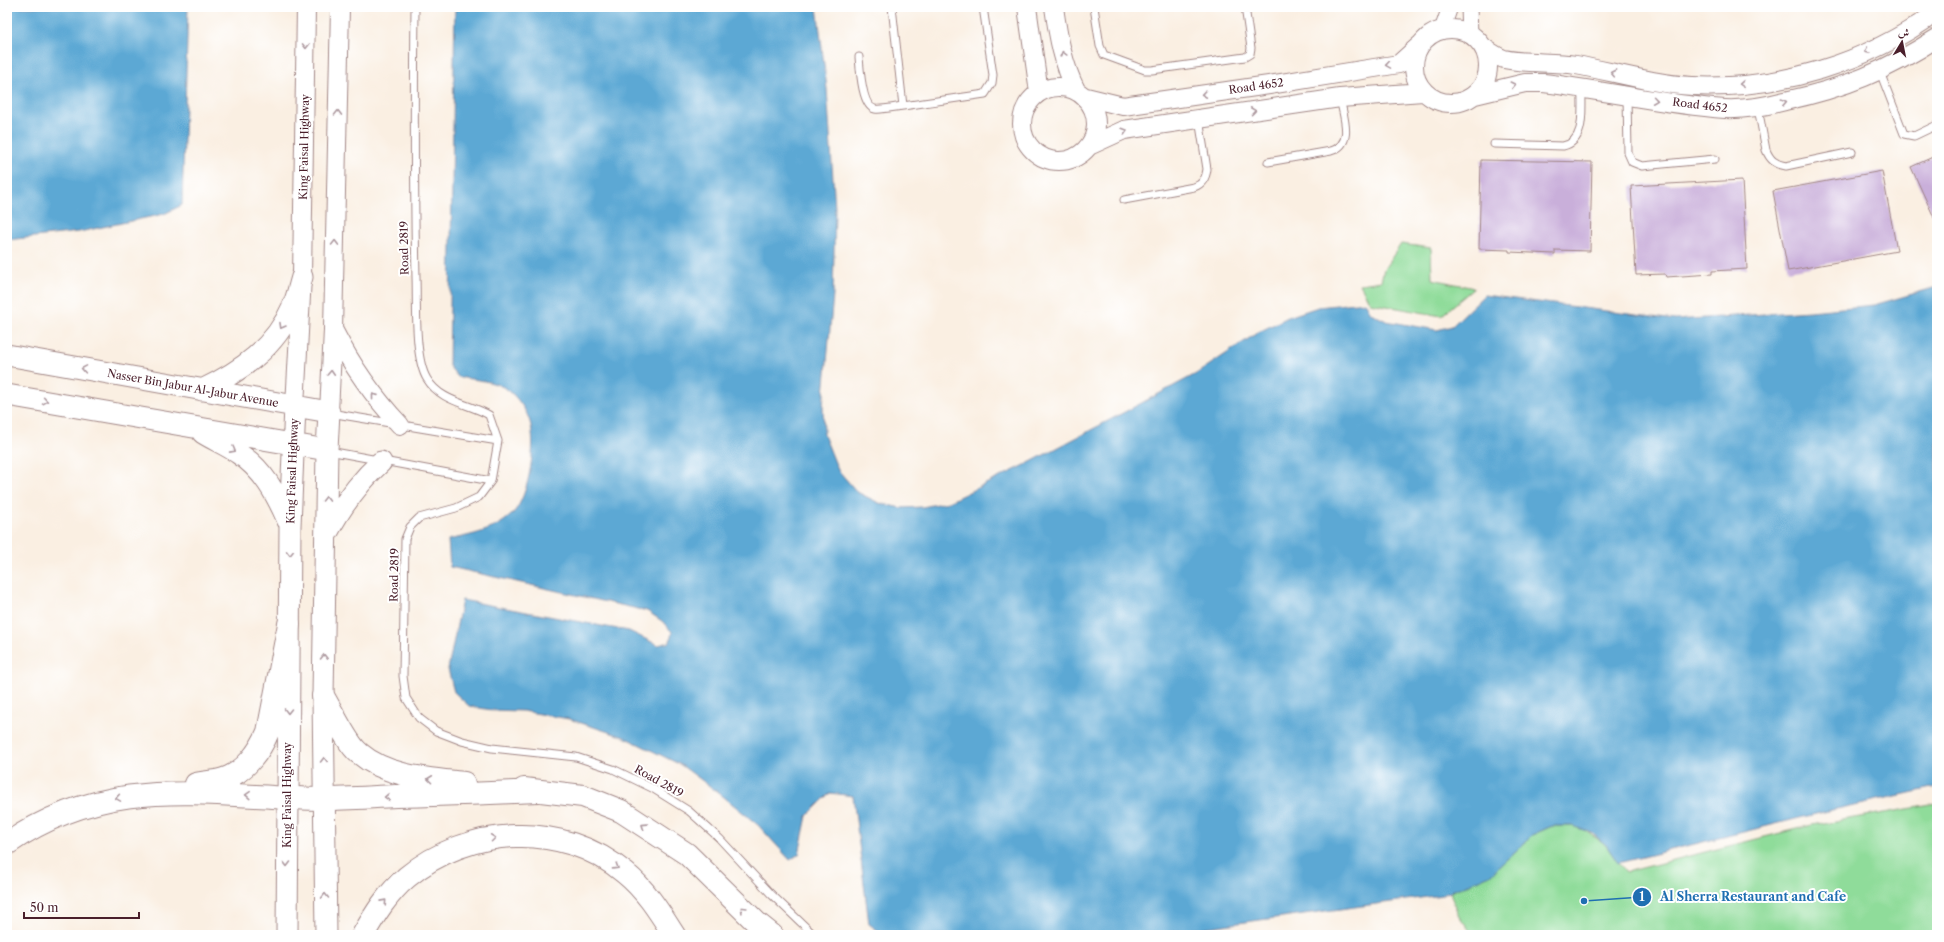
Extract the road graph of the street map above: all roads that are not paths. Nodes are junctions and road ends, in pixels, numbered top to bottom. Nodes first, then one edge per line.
1 (306, 7) edge
2 (340, 7) edge
3 (414, 7) edge
4 (892, 7) edge
5 (983, 7) edge
6 (1028, 7) edge
7 (1054, 7) edge
8 (1094, 7) edge
9 (1245, 7) edge
10 (1450, 7) edge
11 (1469, 7) edge
12 (1937, 12) edge
13 (1442, 30) junction
14 (1937, 38) edge
15 (1476, 41) junction
16 (1420, 45) junction
17 (858, 57) dead end
18 (1880, 72) junction
19 (1582, 87) junction
20 (1039, 92) junction
21 (1423, 92) junction
22 (1081, 94) junction
23 (1475, 95) junction
24 (1627, 96) junction
25 (1340, 98) junction
26 (903, 106) junction
27 (1758, 108) junction
28 (1199, 119) junction
29 (1937, 125) edge
30 (1494, 144) dead end
31 (1089, 146) junction
32 (1852, 152) dead end
33 (1715, 159) dead end
34 (1268, 162) dead end
35 (1124, 200) dead end
36 (302, 277) junction
37 (333, 330) junction
38 (7, 355) edge
39 (202, 390) junction
40 (7, 395) edge
41 (295, 406) junction
42 (329, 412) junction
43 (186, 425) junction
44 (400, 425) junction
45 (498, 441) junction
46 (292, 444) junction
47 (326, 450) junction
48 (381, 462) junction
49 (491, 481) junction
50 (290, 526) junction
51 (325, 537) junction
52 (289, 624) junction
53 (323, 696) junction
54 (538, 791) junction
55 (143, 794) junction
56 (287, 797) junction
57 (324, 799) junction
58 (7, 844) edge
59 (287, 935) edge
60 (326, 935) edge
61 (363, 935) edge
62 (674, 935) edge
63 (772, 935) edge
64 (814, 935) edge

1 -> 36 street, King Faisal Highway
37 -> 2 street
3 - 45 lane, Road 2819
4 - 26 lane
5 - 26 lane
6 - 20 street
22 -> 7 street
8 - 9 lane
10 - 13 street
11 - 15 street
12 -> 15 street, Road 4652
13 - 15 street
13 - 16 street
14 - 18 street, Road 4652
15 - 23 street
16 - 21 street
16 -> 22 street, Road 4652
17 - 26 lane
27 -> 18 street, Road 4652
18 - 29 lane
23 -> 19 street, Road 4652
19 - 24 street, Road 4652
19 - 30 lane
20 - 22 street
20 - 31 street
21 - 23 street
21 - 25 street
22 - 31 street
24 -> 27 street, Road 4652
24 - 33 lane
28 -> 25 street
25 - 34 lane
27 - 32 lane
31 -> 28 street
28 - 35 lane
36 -> 39 main road
36 - 41 street, King Faisal Highway
42 -> 37 street
44 -> 37 street
39 -> 38 main road, Nasser Bin Jabur Al-Jabur Avenue
39 - 41 main road, Nasser Bin Jabur Al-Jabur Avenue
40 -> 43 main road
41 - 42 main road, Nasser Bin Jabur Al-Jabur Avenue
41 - 46 main road, King Faisal Highway
42 - 44 lane, Nasser Bin Jabur Al-Jabur Avenue
42 - 47 main road
43 - 46 main road
43 -> 50 main road
44 - 45 lane, Nasser Bin Jabur Al-Jabur Avenue
45 - 49 lane, Road 2819
46 - 47 main road
46 - 50 main road, King Faisal Highway
47 - 48 lane
51 -> 47 main road
48 - 49 lane
48 - 51 main road
49 - 64 lane, Road 2819
50 -> 52 main road, King Faisal Highway
53 -> 51 main road
52 - 55 highway
52 -> 56 main road, King Faisal Highway
54 -> 53 highway
57 -> 53 main road
54 -> 57 highway
63 -> 54 highway
56 -> 55 highway
55 -> 58 highway
56 - 57 highway
56 -> 59 main road, King Faisal Highway
60 -> 57 main road
61 -> 62 highway

